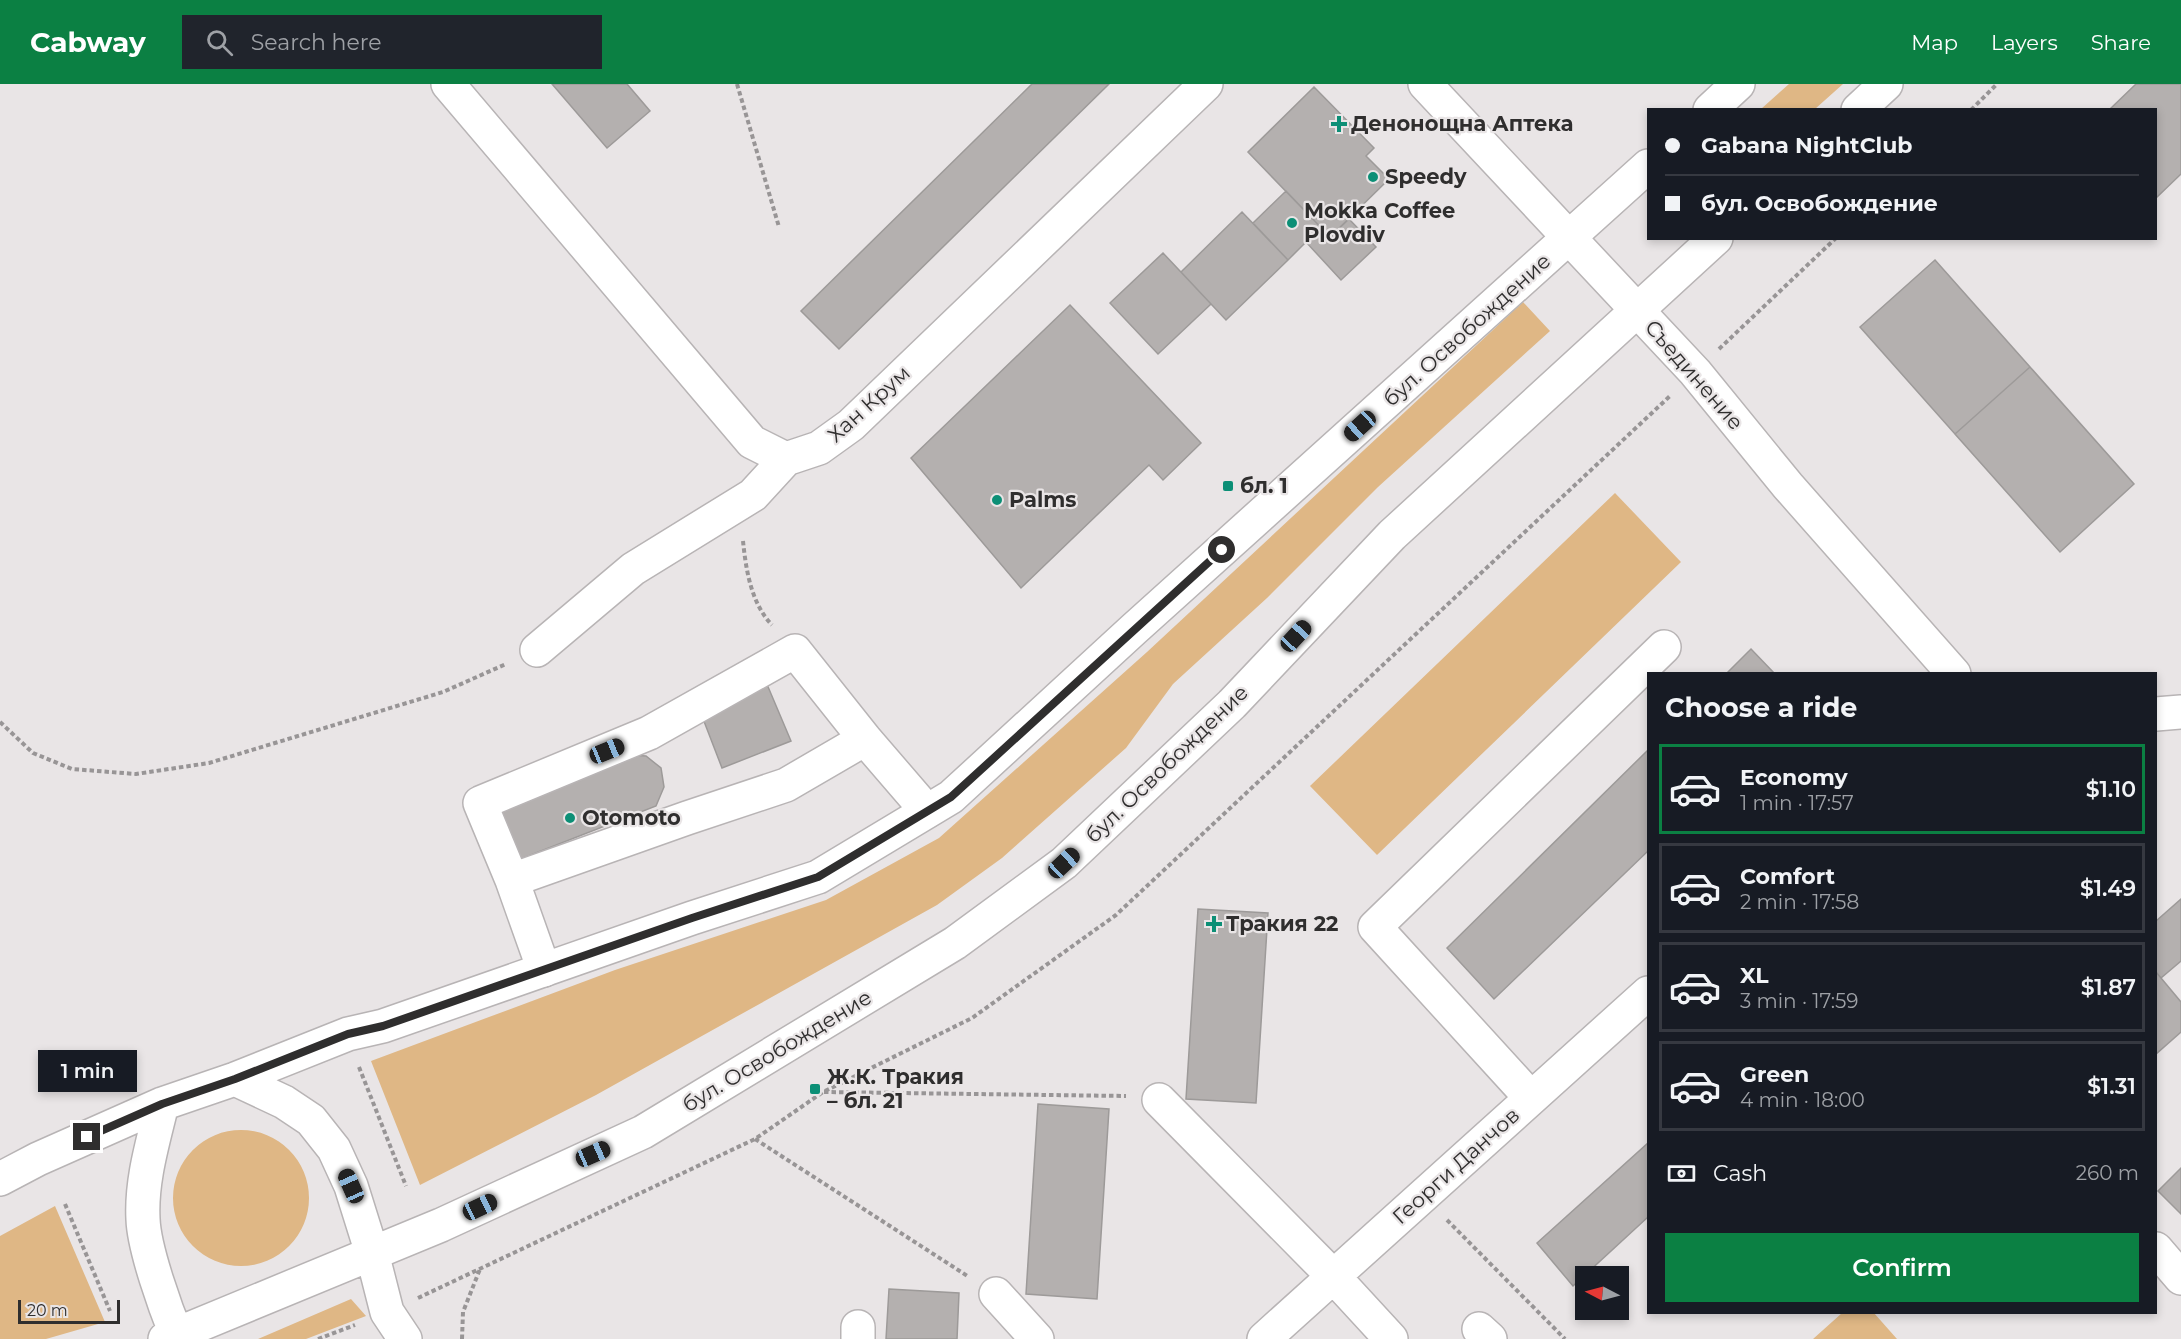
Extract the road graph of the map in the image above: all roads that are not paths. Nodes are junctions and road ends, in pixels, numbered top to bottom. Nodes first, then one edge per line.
1 (448, 84) edge
2 (1206, 84) edge
3 (1425, 84) edge
4 (1738, 84) edge
5 (1886, 84) edge
6 (1712, 108) edge
7 (1860, 108) edge
8 (1647, 167) edge
9 (1570, 238) junction
10 (1714, 240) edge
11 (1637, 309) junction
12 (786, 459) junction
13 (1664, 647) dead end
14 (537, 650) road end
15 (1952, 672) edge
16 (2181, 712) edge
17 (2157, 714) edge
18 (865, 739) junction
19 (927, 811) junction
20 (512, 880) junction
21 (544, 970) junction
22 (1647, 994) edge
23 (235, 1079) junction
24 (1531, 1098) junction
25 (1159, 1100) road end
26 (162, 1104) junction
27 (0, 1179) edge
28 (2157, 1251) edge
29 (372, 1253) junction
30 (1334, 1277) junction
31 (2181, 1278) edge
32 (996, 1294) road end
33 (173, 1338) edge
34 (405, 1339) edge
35 (1037, 1339) edge
36 (1264, 1339) edge
37 (1391, 1339) edge

1 - 12 main road
2 - 12 main road, Хан Крум
3 - 9 main road, Съединение
4 - 6 main road
5 - 7 main road
8 - 9 main road, бул. Освобождение
9 - 11 main road, Съединение
9 - 19 main road, бул. Освобождение
10 - 11 main road, бул. Освобождение
11 - 15 main road, Съединение
11 - 29 main road, бул. Освобождение
12 - 14 main road
13 - 24 main road
16 - 17 main road
18 - 19 main road
18 - 20 main road
18 - 20 main road
19 - 21 main road, бул. Освобождение
20 - 21 main road
21 - 23 main road, бул. Освобождение
22 - 24 main road, Георги Данчов
23 - 26 main road, бул. Освобождение
23 - 29 main road
24 - 30 main road, Георги Данчов
25 - 30 main road
26 - 27 main road
26 - 33 main road
28 - 31 main road
29 - 33 main road, бул. Освобождение
29 - 34 main road
30 - 36 main road, Георги Данчов
30 - 37 main road
32 - 35 main road

